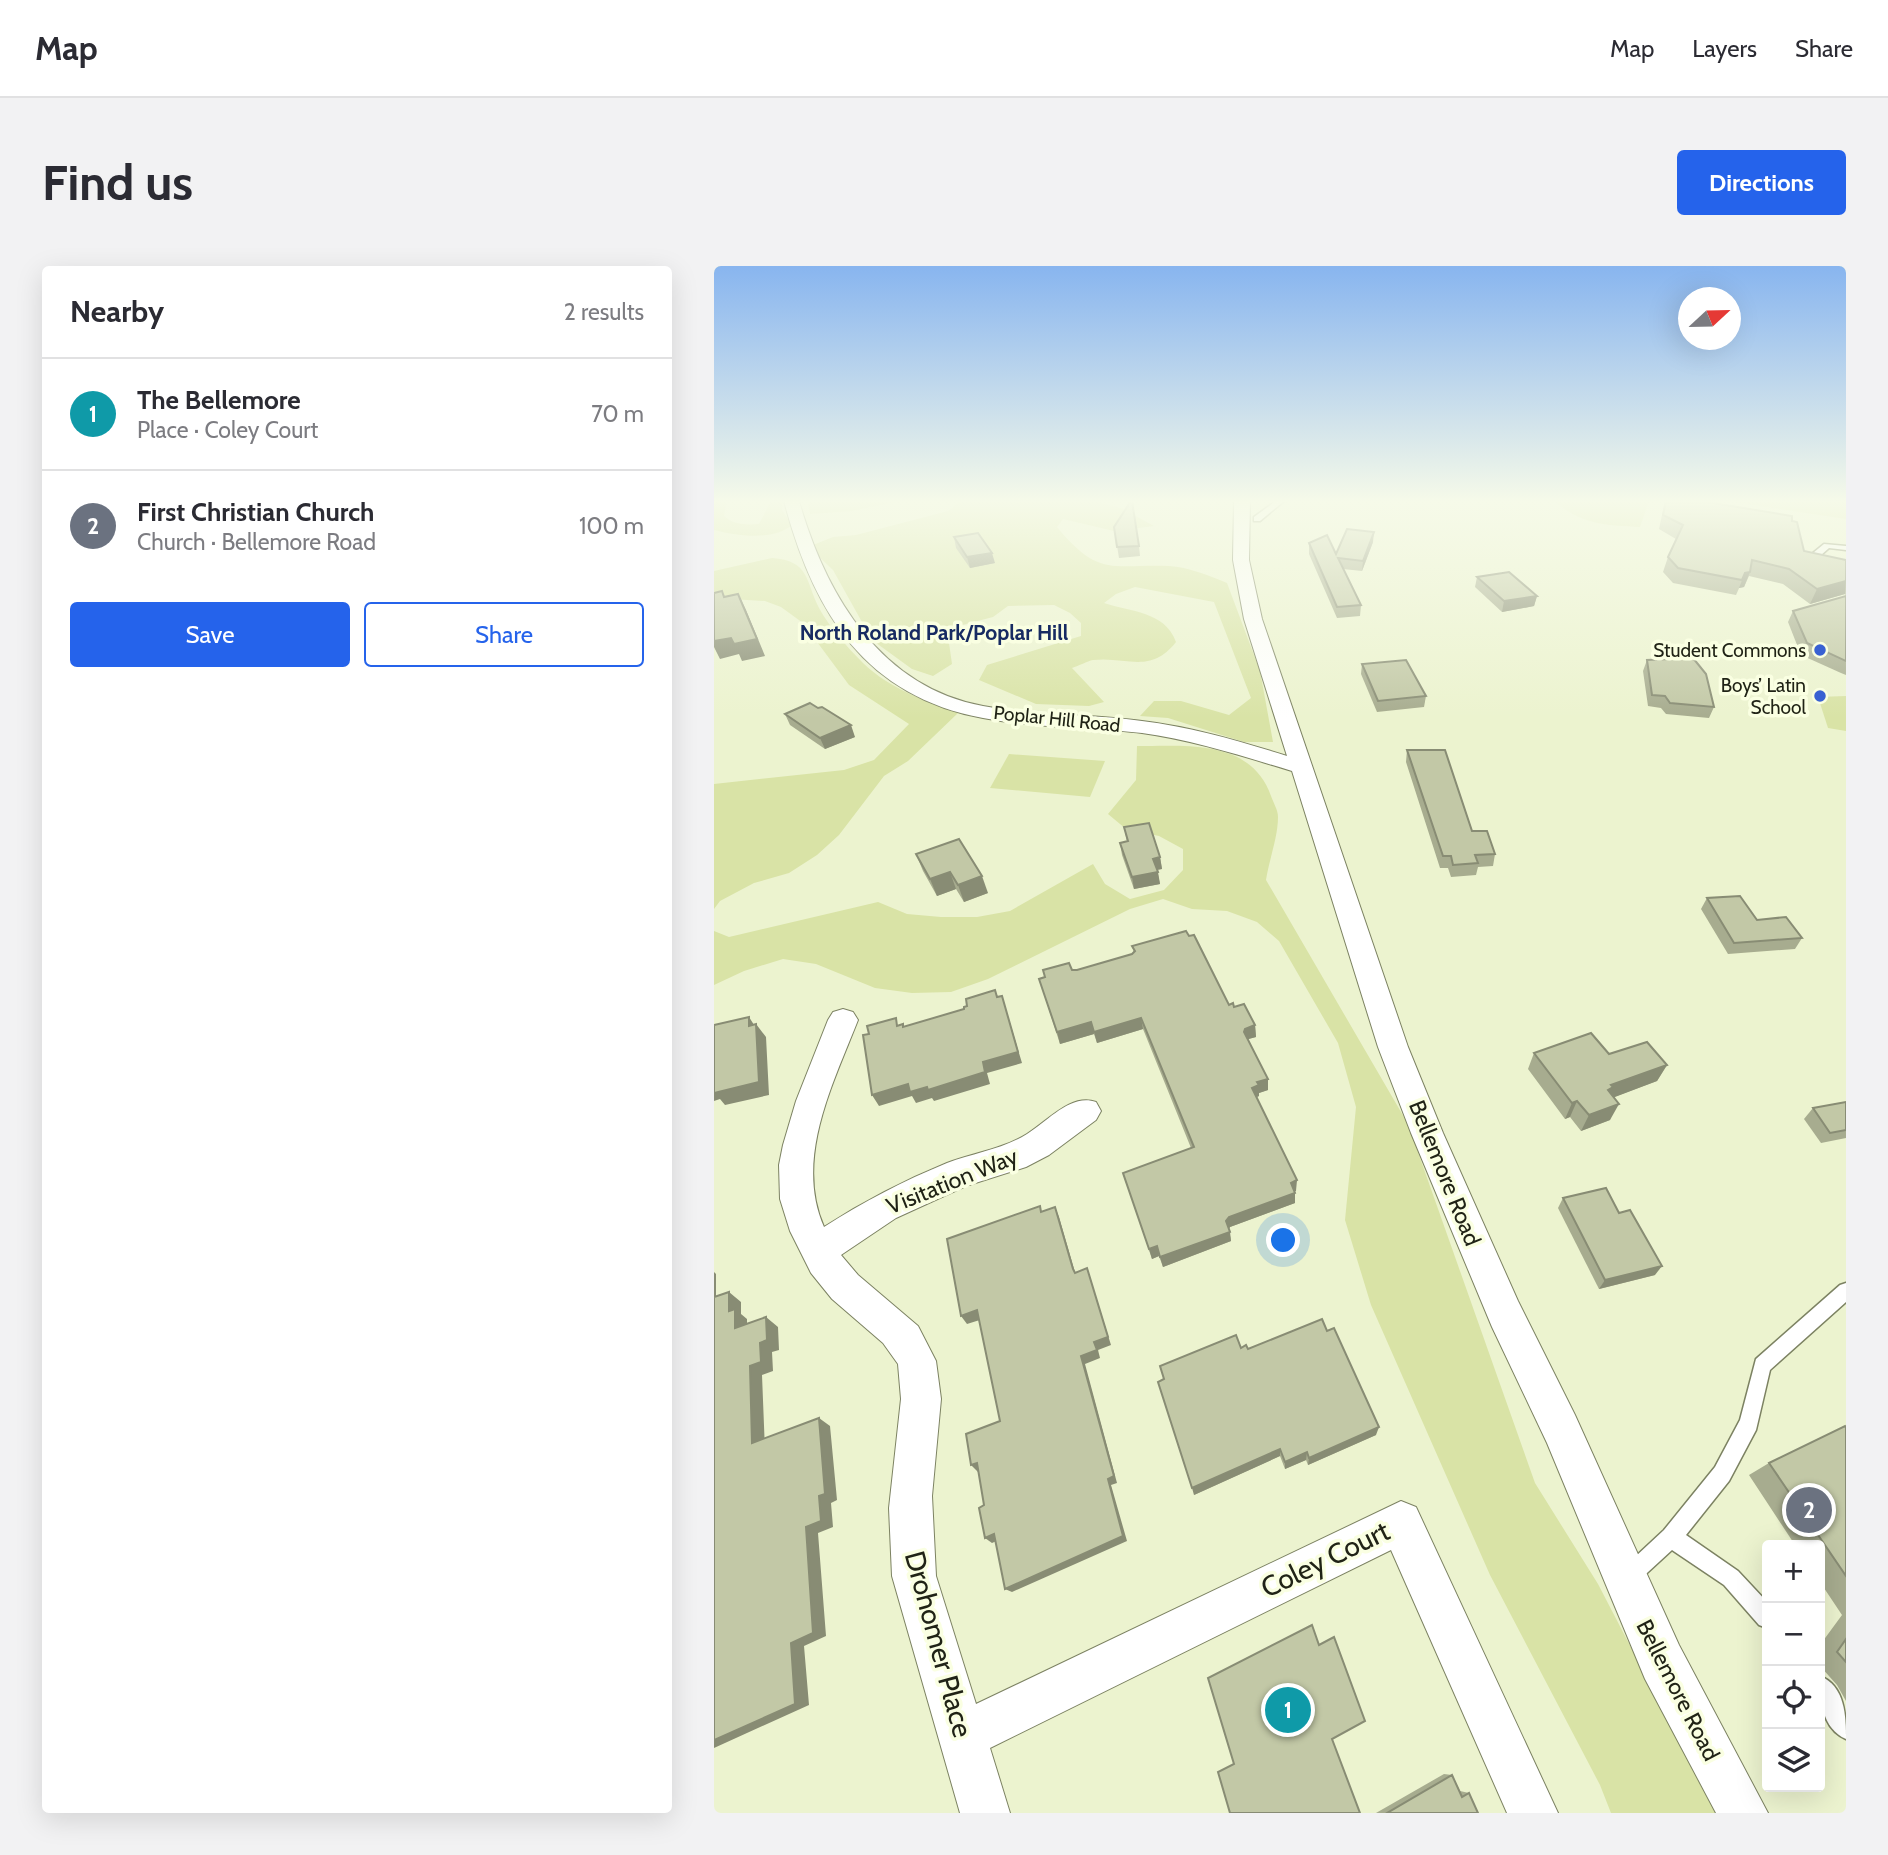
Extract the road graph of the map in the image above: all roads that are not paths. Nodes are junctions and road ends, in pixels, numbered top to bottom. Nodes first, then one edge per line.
1 (817, 573) edge
2 (1243, 573) edge
3 (1302, 767) junction
4 (843, 1020) dead end
5 (1084, 1111) dead end
6 (818, 1250) junction
7 (1846, 1291) edge
8 (1671, 1537) junction
9 (1625, 1580) junction
10 (1762, 1612) edge
11 (1825, 1695) edge
12 (1846, 1728) edge
13 (963, 1736) junction
14 (985, 1813) edge
15 (1533, 1813) edge
16 (1743, 1813) edge

1 - 3 street, Poplar Hill Road
2 - 3 street, Bellemore Road
3 - 9 street, Bellemore Road
4 - 6 street, Drohomer Place
5 - 6 street, Visitation Way
6 - 13 street, Drohomer Place
7 - 8 lane
8 - 9 lane
8 - 10 lane
9 - 16 street, Bellemore Road
11 - 12 lane
13 - 14 street, Drohomer Place
13 - 15 street, Coley Court

